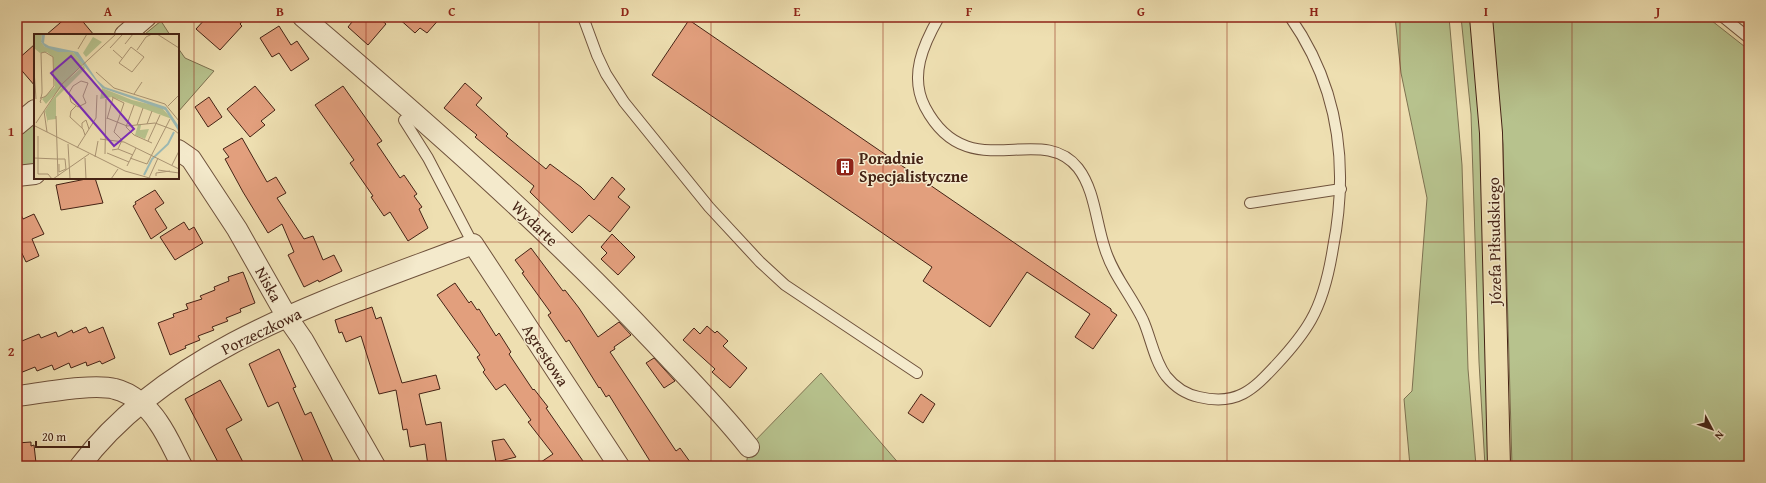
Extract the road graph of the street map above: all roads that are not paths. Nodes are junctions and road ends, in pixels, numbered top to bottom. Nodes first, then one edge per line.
1 (146, 17) edge
2 (303, 17) edge
3 (583, 17) edge
4 (939, 17) edge
5 (1290, 17) edge
6 (1481, 17) edge
7 (1723, 17) edge
8 (126, 34) edge
9 (1749, 38) edge
10 (34, 111) edge
11 (404, 120) dead end
12 (17, 125) edge
13 (179, 150) edge
14 (34, 174) edge
15 (17, 176) edge
16 (1340, 189) junction
17 (1250, 203) dead end
18 (473, 244) junction
19 (287, 317) junction
20 (917, 373) dead end
21 (17, 396) edge
22 (141, 404) junction
23 (749, 447) dead end
24 (80, 466) edge
25 (182, 466) edge
26 (374, 466) edge
27 (619, 466) edge
28 (1499, 466) edge

1 - 8 street
2 - 23 street, Wydarte
3 - 20 lane
4 - 16 lane
5 - 16 lane
6 - 28 main road, Józefa Piłsudskiego
7 - 9 lane
10 - 12 street
11 - 18 lane
13 - 19 street, Niska
14 - 15 street
16 - 17 lane
18 - 19 street, Porzeczkowa
18 - 27 street, Agrestowa
19 - 22 street, Porzeczkowa
19 - 26 street, Niska
21 - 22 street
22 - 24 street, Porzeczkowa
22 - 25 street

